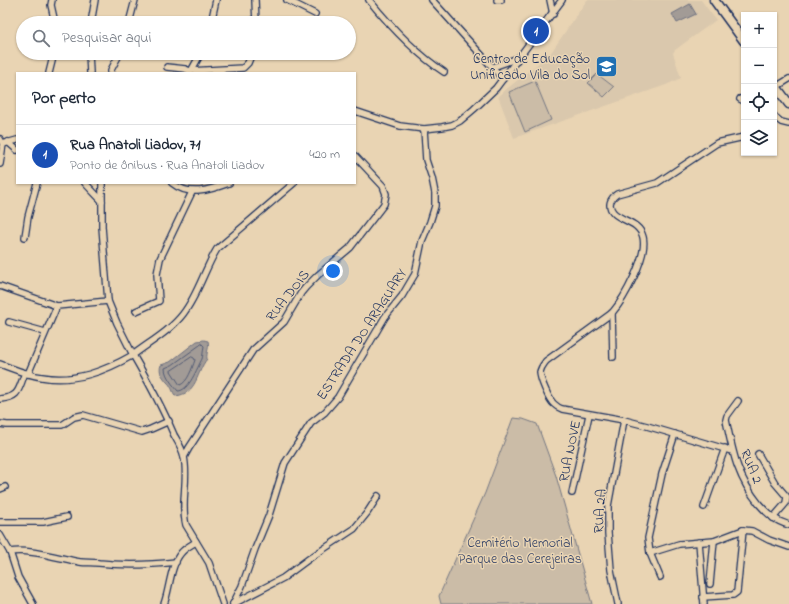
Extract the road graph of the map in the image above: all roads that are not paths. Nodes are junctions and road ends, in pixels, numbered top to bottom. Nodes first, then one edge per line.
1 (52, 0) edge
2 (95, 0) edge
3 (135, 0) edge
4 (216, 0) edge
5 (255, 0) edge
6 (287, 0) edge
7 (369, 0) edge
8 (432, 0) edge
9 (497, 0) edge
10 (501, 0) edge
11 (550, 0) edge
12 (562, 0) edge
13 (714, 0) edge
14 (316, 14) dead end
15 (553, 14) junction
16 (53, 16) edge
17 (92, 16) edge
18 (132, 16) edge
19 (213, 16) edge
20 (256, 16) edge
21 (741, 37) edge
22 (518, 58) junction
23 (52, 60) edge
24 (89, 60) edge
25 (116, 60) edge
26 (197, 60) edge
27 (249, 60) edge
28 (167, 67) dead end
29 (493, 67) junction
30 (49, 72) edge
31 (90, 72) edge
32 (111, 72) edge
33 (190, 72) edge
34 (444, 72) dead end
35 (503, 79) junction
36 (789, 79) edge
37 (777, 84) edge
38 (777, 88) edge
39 (789, 104) edge
40 (356, 111) edge
41 (777, 119) edge
42 (781, 122) junction
43 (777, 124) edge
44 (789, 124) edge
45 (424, 129) junction
46 (741, 138) edge
47 (16, 140) edge
48 (4, 142) edge
49 (16, 149) edge
50 (356, 157) edge
51 (0, 164) edge
52 (37, 184) edge
53 (86, 184) edge
54 (102, 184) edge
55 (176, 184) edge
56 (226, 184) edge
57 (293, 184) edge
58 (192, 192) junction
59 (102, 201) junction
60 (25, 237) dead end
61 (0, 286) edge
62 (108, 301) junction
63 (58, 306) junction
64 (136, 311) dead end
65 (612, 313) junction
66 (8, 322) dead end
67 (46, 332) junction
68 (133, 355) junction
69 (613, 357) dead end
70 (0, 364) edge
71 (26, 373) junction
72 (0, 399) edge
73 (738, 401) dead end
74 (589, 415) junction
75 (624, 420) junction
76 (169, 422) junction
77 (0, 424) edge
78 (675, 434) junction
79 (725, 448) junction
80 (732, 451) junction
81 (758, 454) dead end
82 (184, 457) junction
83 (572, 493) dead end
84 (378, 496) dead end
85 (704, 507) dead end
86 (67, 517) dead end
87 (773, 518) junction
88 (0, 522) edge
89 (789, 525) edge
90 (743, 530) junction
91 (0, 535) edge
92 (714, 541) junction
93 (196, 542) junction
94 (699, 542) junction
95 (789, 547) edge
96 (10, 552) junction
97 (650, 553) junction
98 (176, 562) junction
99 (660, 577) dead end
100 (710, 584) dead end
101 (703, 597) junction
102 (33, 604) edge
103 (164, 604) edge
104 (223, 604) edge
105 (233, 604) edge
106 (618, 604) edge
107 (704, 604) edge

1 - 16 street
2 - 17 street
3 - 18 street
4 - 19 street
5 - 20 street
6 - 14 street
7 - 34 street
8 - 29 street
9 - 10 street
11 - 15 street
12 - 15 street
13 - 21 street
15 - 22 street
22 - 29 street
22 - 35 street
23 - 30 street
24 - 31 street
25 - 32 street
26 - 33 street
27 - 33 street
28 - 33 street
29 - 35 street
35 - 45 street
36 - 37 street
38 - 39 street
40 - 45 street
41 - 42 street
42 - 43 street
42 - 44 street
45 - 105 street, ESTRADA DO ARAGUARY
46 - 65 street
47 - 48 street
48 - 49 street
48 - 51 street
50 - 82 street, RUA DOIS
52 - 60 street
53 - 59 street
54 - 59 street
55 - 58 street
56 - 58 street
57 - 68 street
58 - 64 street
59 - 62 street
61 - 63 street
62 - 63 street
62 - 68 street
63 - 67 street
65 - 69 street
65 - 74 street
66 - 67 street
67 - 71 street
68 - 71 street
68 - 76 street
70 - 71 street
71 - 72 street
73 - 80 street, RUA 2
74 - 75 street
74 - 83 street, RUA NOVE
75 - 78 street
75 - 106 street, RUA 2A
76 - 77 street
76 - 82 street
78 - 79 street
78 - 97 street
79 - 80 street
79 - 85 street
80 - 87 street, RUA 2
81 - 87 street
82 - 93 street
84 - 105 street
86 - 88 street
87 - 89 street, RUA 2
90 - 92 street
90 - 95 street
90 - 101 street
91 - 96 street
92 - 94 street
92 - 100 street
93 - 98 street
93 - 104 street
94 - 97 street
94 - 101 street
96 - 98 street
96 - 102 street
97 - 99 street
98 - 103 street
101 - 107 street

